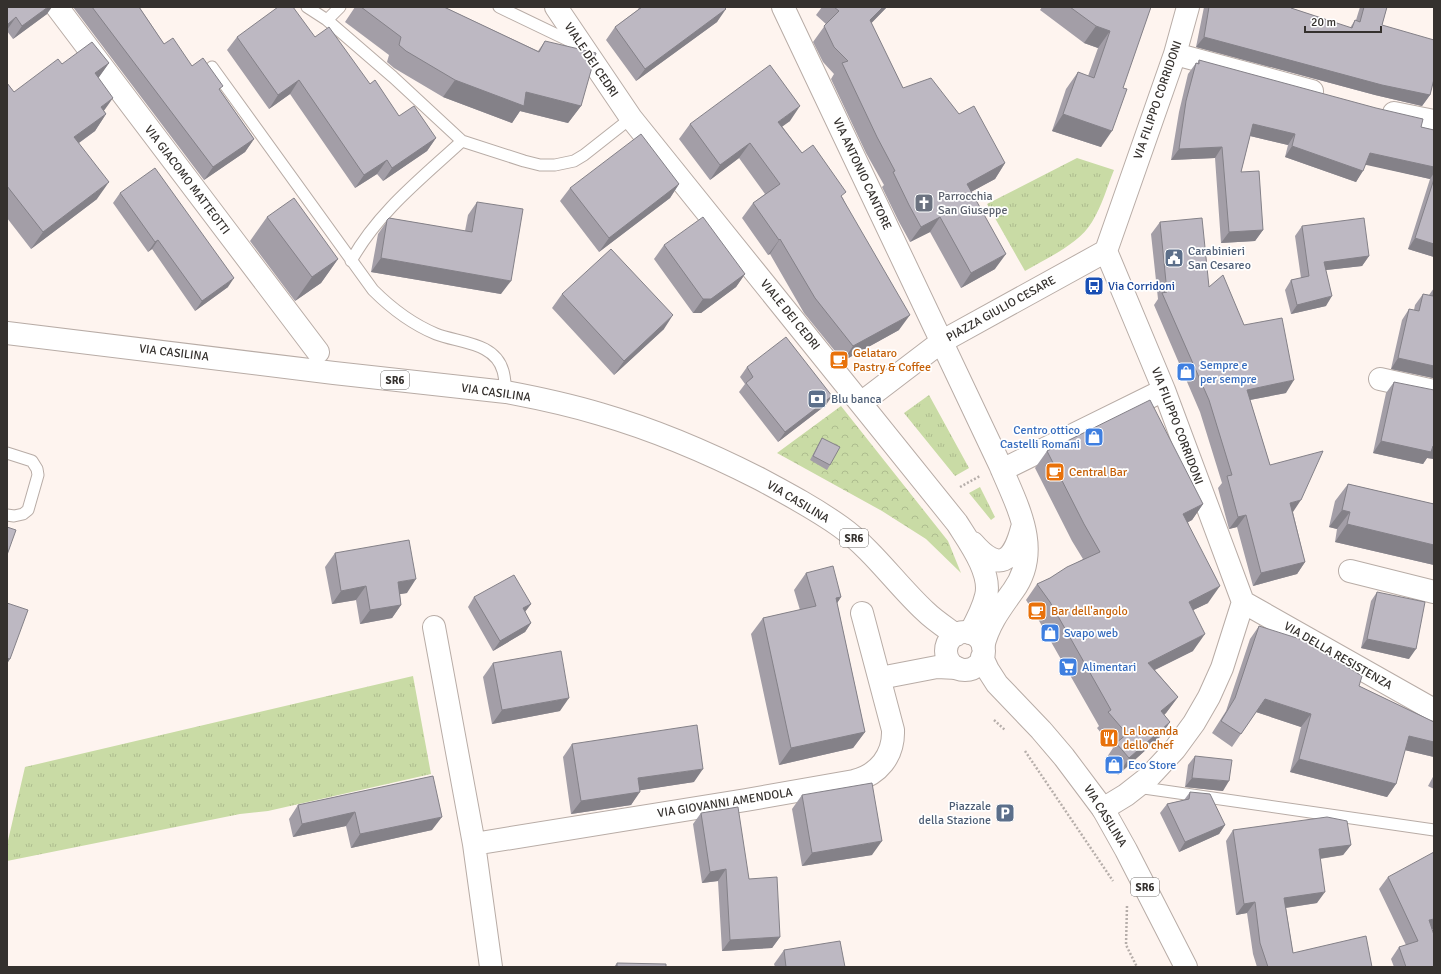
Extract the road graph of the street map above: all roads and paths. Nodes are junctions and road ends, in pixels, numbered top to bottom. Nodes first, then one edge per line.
1 (57, 7) edge
2 (307, 7) edge
3 (340, 7) edge
4 (499, 7) edge
5 (556, 7) edge
6 (783, 7) edge
7 (1188, 7) edge
8 (327, 20) junction
9 (584, 48) junction
10 (1175, 54) junction
11 (212, 67) dead end
12 (1334, 97) edge
13 (1372, 107) edge
14 (631, 118) junction
15 (1434, 121) edge
16 (462, 141) junction
17 (1106, 251) junction
18 (351, 261) junction
19 (7, 333) edge
20 (941, 342) junction
21 (318, 352) dead end
22 (1380, 379) dead end
23 (1164, 390) junction
24 (1434, 391) edge
25 (506, 392) junction
26 (861, 403) junction
27 (7, 453) edge
28 (905, 458) junction
29 (1001, 468) junction
30 (938, 499) junction
31 (7, 515) edge
32 (957, 523) junction
33 (1024, 523) junction
34 (1350, 571) dead end
35 (1434, 592) edge
36 (1243, 602) junction
37 (862, 613) dead end
38 (434, 627) dead end
39 (961, 653) junction
40 (880, 678) junction
41 (1434, 710) edge
42 (994, 720) dead end
43 (1009, 734) dead end
44 (1022, 748) dead end
45 (1137, 787) junction
46 (1103, 809) junction
47 (1434, 830) edge
48 (474, 844) junction
49 (1113, 882) dead end
50 (1127, 905) dead end
51 (491, 967) edge
52 (1137, 967) edge
53 (1186, 967) edge

1 - 21 street, VIA GIACOMO MATTEOTTI
2 - 8 lane
3 - 8 lane
4 - 9 lane
5 - 9 street, VIALE DEI CEDRI
6 - 20 street, VIA ANTONIO CANTORE
7 - 10 street, VIA FILIPPO CORRIDONI
8 - 16 lane
9 - 14 street, VIALE DEI CEDRI
10 - 12 street
10 - 17 street, VIA FILIPPO CORRIDONI
11 - 18 lane
13 - 15 street
14 - 16 lane
14 - 26 street, VIALE DEI CEDRI
16 - 18 lane
17 - 20 street, PIAZZA GIULIO CESARE
17 - 23 street, VIA FILIPPO CORRIDONI
18 - 25 lane
19 - 25 street, VIA CASILINA / SR6
20 - 26 street, PIAZZA GIULIO CESARE
20 - 29 street, VIA ANTONIO CANTORE
22 - 24 street
23 - 29 street
23 - 36 street, VIA FILIPPO CORRIDONI
25 - 39 street, VIA CASILINA / SR6
26 - 28 street, VIALE DEI CEDRI
27 - 31 lane
28 - 30 street, VIALE DEI CEDRI
28 - 32 lane
29 - 30 path
29 - 33 street, VIA ANTONIO CANTORE
30 - 32 street, VIALE DEI CEDRI
32 - 33 street
32 - 39 street, VIALE DEI CEDRI
33 - 39 street
34 - 35 street
36 - 41 street, VIA DELLA RESISTENZA
36 - 45 street
37 - 40 street, VIA GIOVANNI AMENDOLA
38 - 48 street
39 - 40 street
39 - 46 street, VIA CASILINA / SR6
40 - 48 street, VIA GIOVANNI AMENDOLA
42 - 43 path
44 - 49 path
45 - 46 street
45 - 47 lane
46 - 53 street, VIA CASILINA / SR6
48 - 51 street
50 - 52 path

